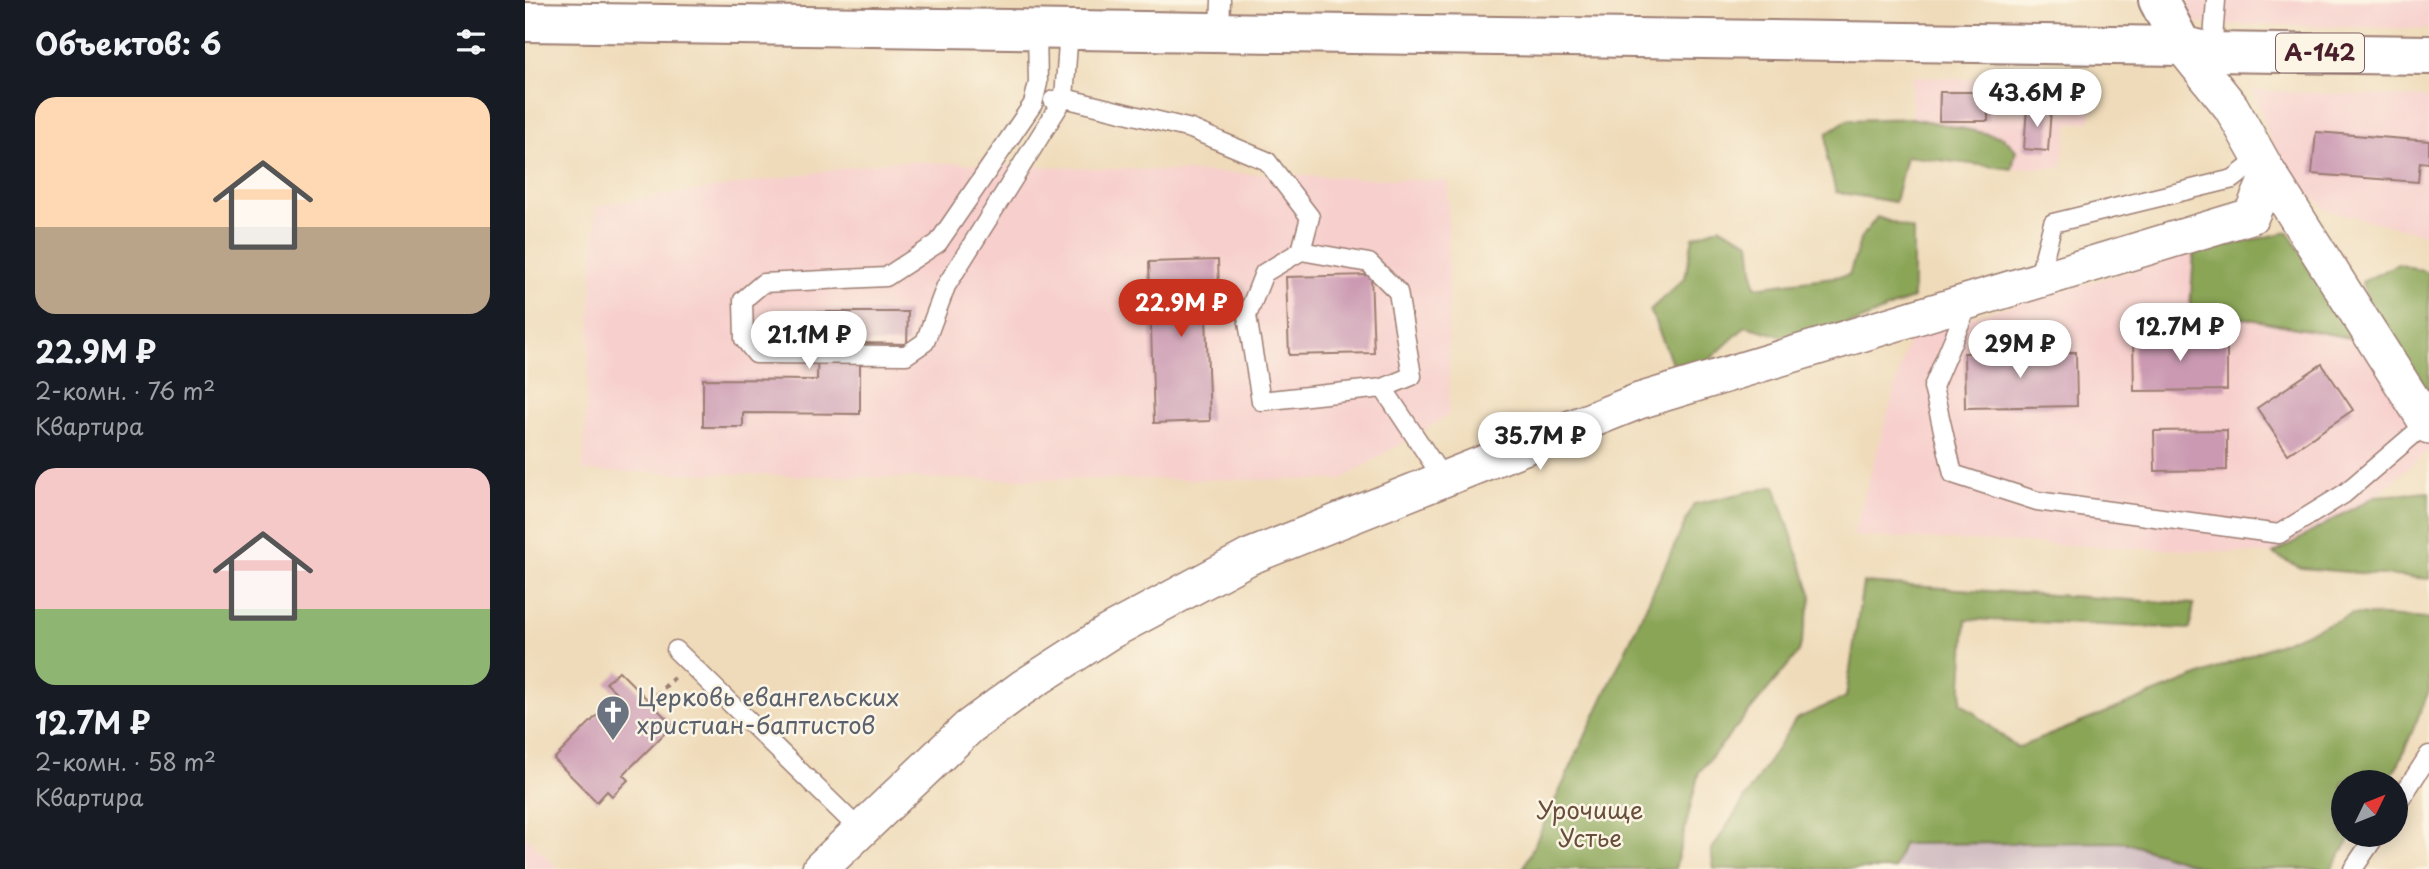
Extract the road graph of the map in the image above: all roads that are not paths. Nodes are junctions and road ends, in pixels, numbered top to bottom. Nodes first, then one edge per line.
1 (2158, 0) edge
2 (2216, 0) edge
3 (1221, 16) edge
4 (525, 22) edge
5 (1053, 30) junction
6 (2197, 49) junction
7 (2429, 55) edge
8 (1064, 99) junction
9 (1033, 104) junction
10 (2264, 166) junction
11 (1301, 251) junction
12 (2038, 280) junction
13 (1971, 300) junction
14 (1383, 388) junction
15 (2428, 425) edge
16 (1444, 480) junction
17 (683, 656) road end
18 (2429, 755) edge
19 (2408, 787) edge
20 (861, 831) junction
21 (2368, 847) edge
22 (820, 869) edge
23 (2353, 869) edge

1 - 6 main road
2 - 6 lane
3 - 5 main road, А-142
3 - 6 main road, А-142
4 - 5 main road, А-142
5 - 8 lane
5 - 9 lane
6 - 7 main road, А-142
6 - 10 street
8 - 9 lane
8 - 9 lane
8 - 11 lane
10 - 12 street
10 - 12 lane
10 - 15 street
11 - 14 lane
11 - 14 lane
12 - 13 street
13 - 15 lane
13 - 16 street
14 - 16 lane
16 - 20 street
17 - 20 lane
18 - 19 lane
20 - 22 street
21 - 23 lane

